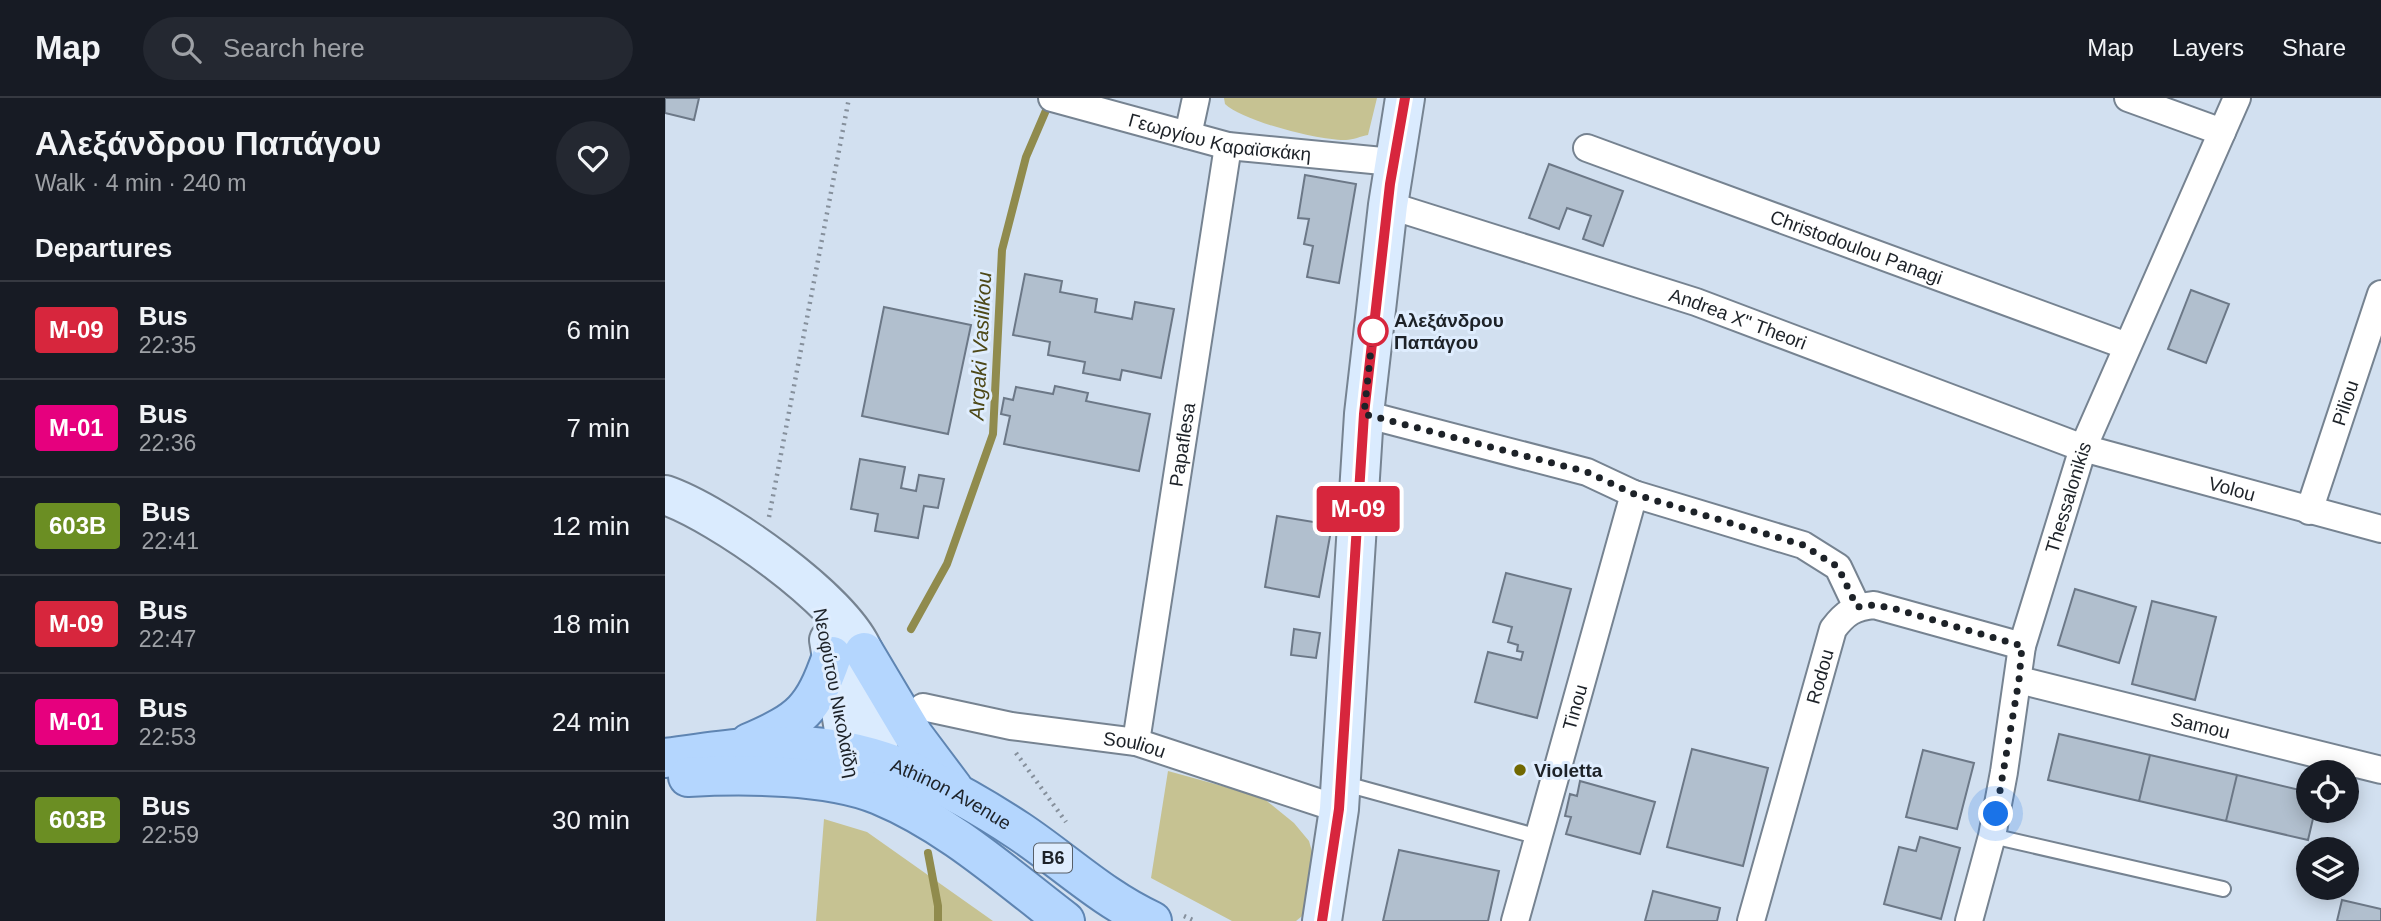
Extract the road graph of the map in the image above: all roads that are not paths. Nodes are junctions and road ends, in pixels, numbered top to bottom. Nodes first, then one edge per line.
1 (1052, 98) edge
2 (1196, 98) edge
3 (1405, 98) edge
4 (2127, 98) edge
5 (2237, 98) edge
6 (2222, 132) junction
7 (1188, 135) junction
8 (1228, 146) junction
9 (1587, 148) dead end
10 (1393, 162) junction
11 (1388, 205) junction
12 (2381, 294) edge
13 (2127, 346) junction
14 (1364, 414) junction
15 (2083, 448) junction
16 (1634, 494) junction
17 (665, 495) edge
18 (2309, 511) junction
19 (2381, 529) edge
20 (1857, 607) junction
21 (2022, 646) junction
22 (848, 654) junction
23 (2019, 680) junction
24 (923, 708) dead end
25 (1136, 743) junction
26 (734, 749) junction
27 (665, 758) edge
28 (2381, 770) edge
29 (865, 773) junction
30 (665, 780) edge
31 (956, 792) junction
32 (1340, 796) junction
33 (1992, 836) junction
34 (1539, 837) junction
35 (2223, 890) dead end
36 (1065, 921) edge
37 (1152, 921) edge
38 (1322, 921) edge
39 (1515, 921) edge
40 (1751, 921) edge
41 (1969, 921) edge

1 - 7 street, Γεωργίου Καραϊσκάκη
2 - 7 street
3 - 10 street
4 - 6 street
5 - 6 street, Thessalonikis
6 - 13 street, Thessalonikis
7 - 8 street, Γεωργίου Καραϊσκάκη
8 - 10 street, Γεωργίου Καραϊσκάκη
8 - 25 street, Papaflesa
9 - 13 street, Christodoulou Panagi
10 - 11 street
11 - 14 street
11 - 15 street, Andrea X" Theori
12 - 18 street, Piliou
13 - 15 street, Thessalonikis
14 - 16 street
14 - 32 street
15 - 18 street, Volou
15 - 21 street, Thessalonikis
16 - 20 street
16 - 34 street, Tinou
17 - 22 street, Νεοφύτου Νικολαΐδη
18 - 19 street, Volou
20 - 21 street
20 - 40 street, Rodou
21 - 23 street, Thessalonikis
22 - 26 main road
22 - 29 street, Νεοφύτου Νικολαΐδη
22 - 31 main road
23 - 28 street, Samou
23 - 33 street, Thessalonikis
24 - 25 street, Souliou
25 - 32 street, Souliou
26 - 27 main road, B6
26 - 29 main road, B6
29 - 30 main road, B6
29 - 31 main road, Athinon Avenue / B6
29 - 36 main road, Athinon Avenue / B6
31 - 37 main road, Athinon Avenue / B6
32 - 34 lane
32 - 38 street
33 - 35 lane
33 - 41 street, Thessalonikis
34 - 39 street, Tinou

